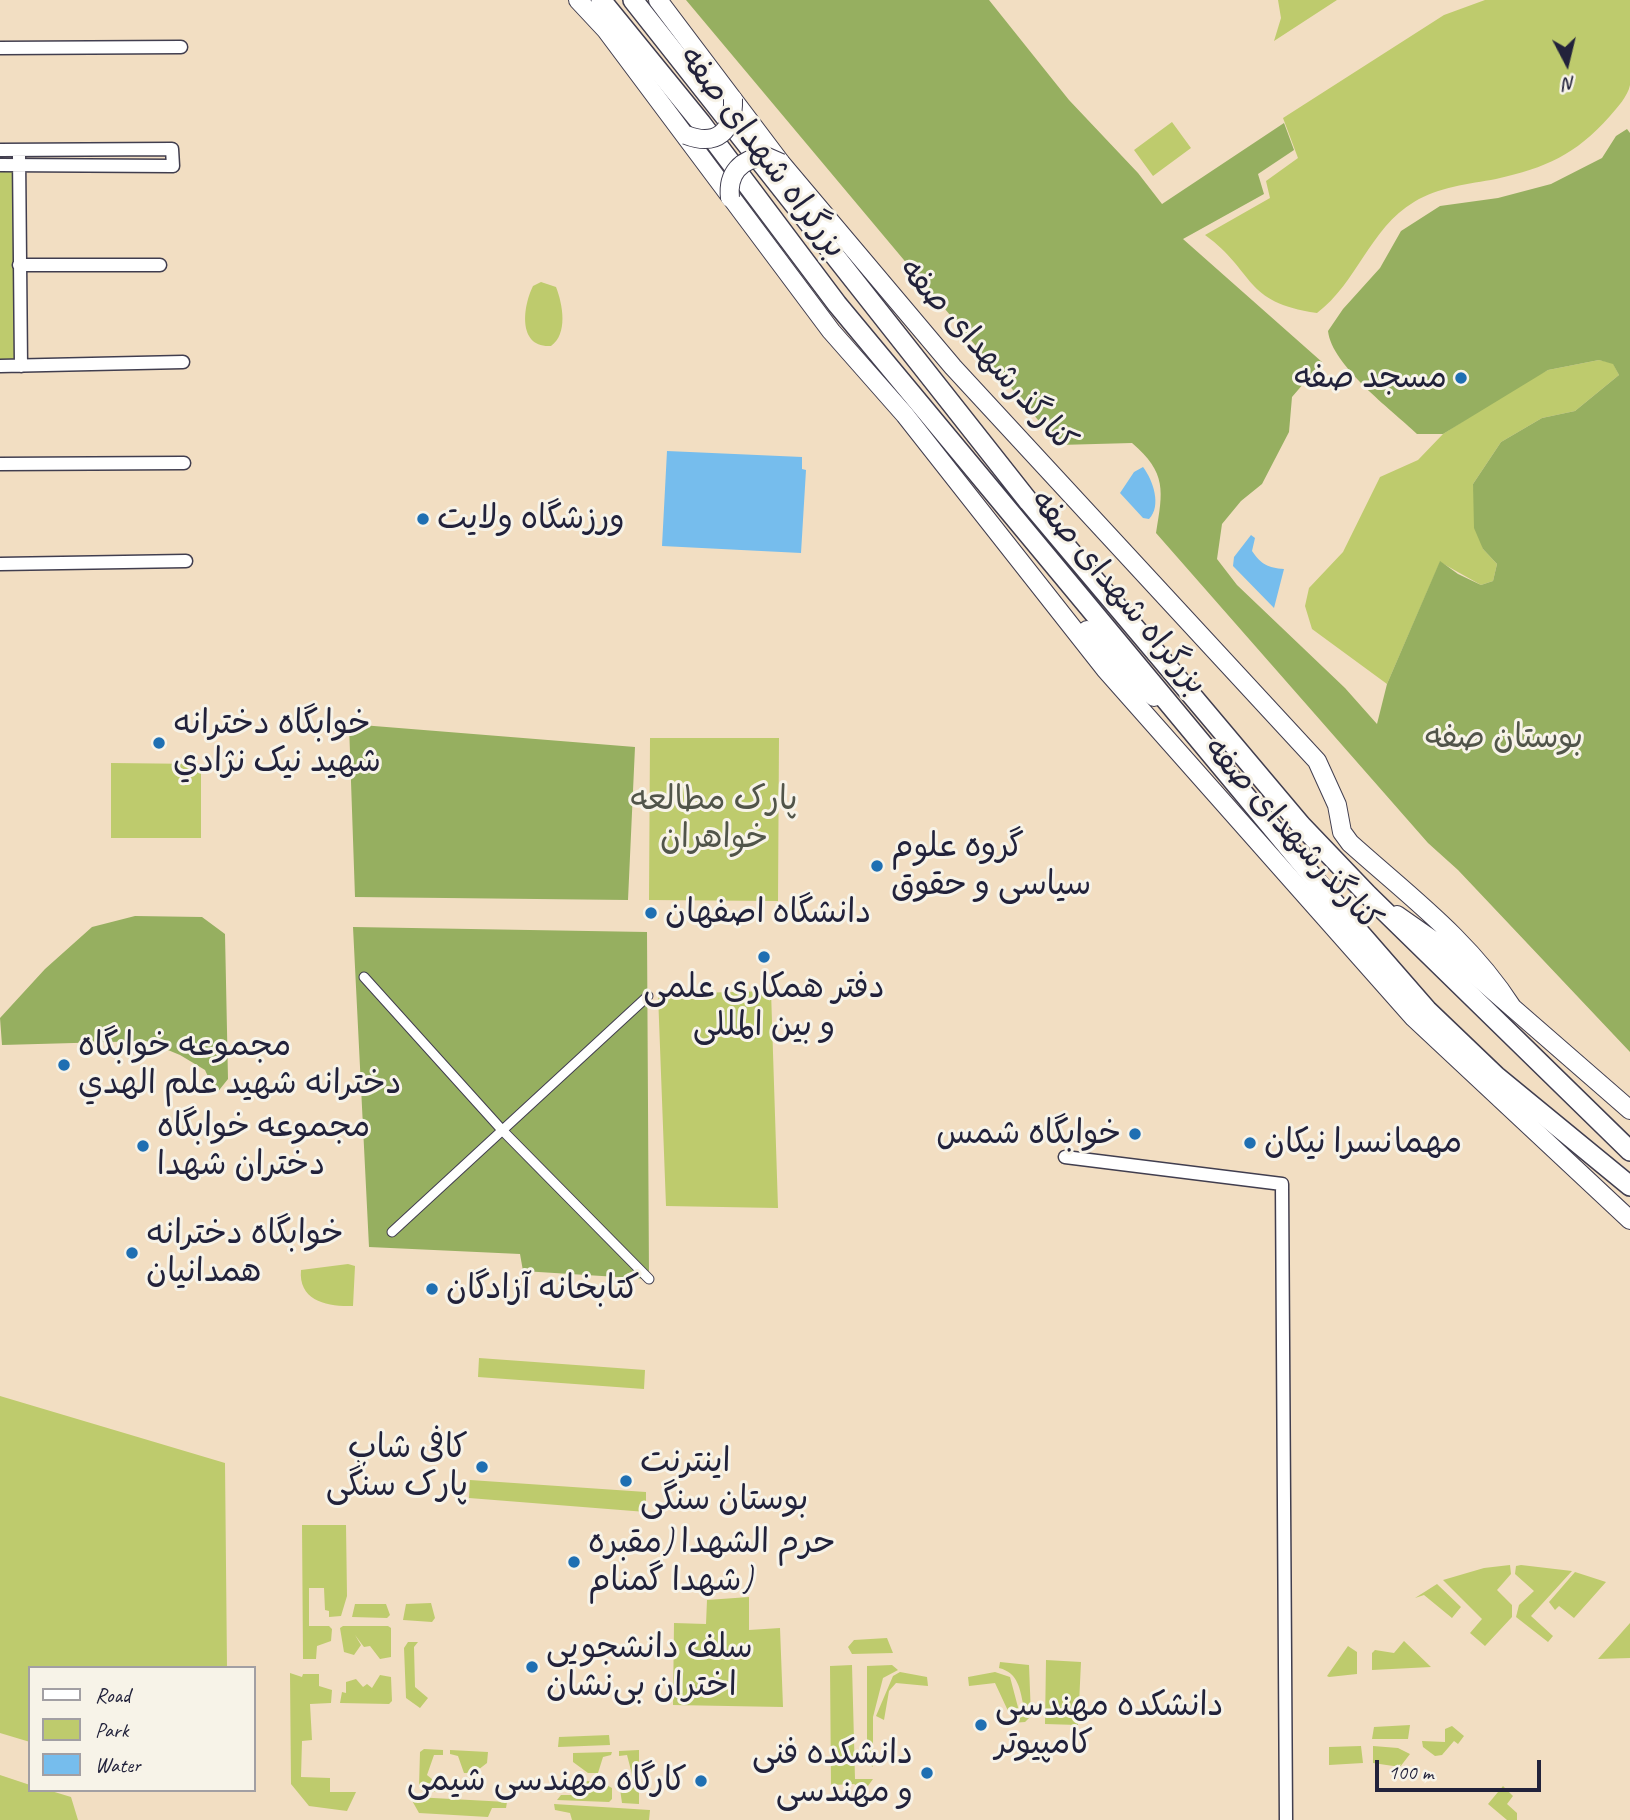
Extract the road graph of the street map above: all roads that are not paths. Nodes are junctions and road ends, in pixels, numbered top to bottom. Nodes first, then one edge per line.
1 (578, 0) edge
2 (601, 0) edge
3 (633, 0) edge
4 (658, 0) edge
5 (181, 47) dead end
6 (0, 48) edge
7 (733, 99) junction
8 (686, 135) junction
9 (19, 149) junction
10 (0, 150) edge
11 (781, 163) junction
12 (0, 165) edge
13 (20, 165) junction
14 (730, 198) junction
15 (784, 233) junction
16 (19, 265) junction
17 (160, 265) dead end
18 (183, 362) dead end
19 (0, 366) edge
20 (21, 366) junction
21 (184, 463) dead end
22 (0, 464) edge
23 (186, 561) dead end
24 (0, 564) edge
25 (1023, 564) junction
26 (1035, 579) junction
27 (1223, 769) junction
28 (1367, 894) junction
29 (364, 977) dead end
30 (648, 996) dead end
31 (1512, 1007) junction
32 (1630, 1110) edge
33 (502, 1130) junction
34 (1630, 1151) edge
35 (1065, 1157) dead end
36 (1586, 1177) junction
37 (1630, 1185) edge
38 (1630, 1214) edge
39 (1630, 1220) edge
40 (392, 1233) dead end
41 (649, 1279) dead end
42 (1286, 1820) edge

1 - 8 main road, کنارگذرشهدای صفه
2 - 15 highway, بزرگراه شهدای صفه
3 - 28 highway, بزرگراه شهدای صفه
4 - 7 main road, کنارگذرشهدای صفه
5 - 6 street
7 - 8 main road, bridge
7 - 11 main road, کنارگذرشهدای صفه
8 - 14 main road, کنارگذرشهدای صفه
9 - 10 street
9 - 13 street
9 - 13 street
11 - 14 main road, bridge
11 - 31 main road, کنارگذرشهدای صفه
12 - 13 street
13 - 16 street
14 - 25 main road, کنارگذرشهدای صفه
15 - 25 main road
15 - 27 highway, بزرگراه شهدای صفه
16 - 17 street
16 - 20 street
18 - 20 street
19 - 20 street
21 - 22 street
23 - 24 street
25 - 26 main road, کنارگذرشهدای صفه
26 - 27 main road
26 - 36 main road, کنارگذرشهدای صفه
27 - 37 highway, بزرگراه شهدای صفه
28 - 31 main road
28 - 34 highway, بزرگراه شهدای صفه
29 - 33 street
30 - 33 street
31 - 32 main road
33 - 40 street
33 - 41 street
35 - 42 street
36 - 38 main road
36 - 39 main road, کنارگذرشهدای صفه

